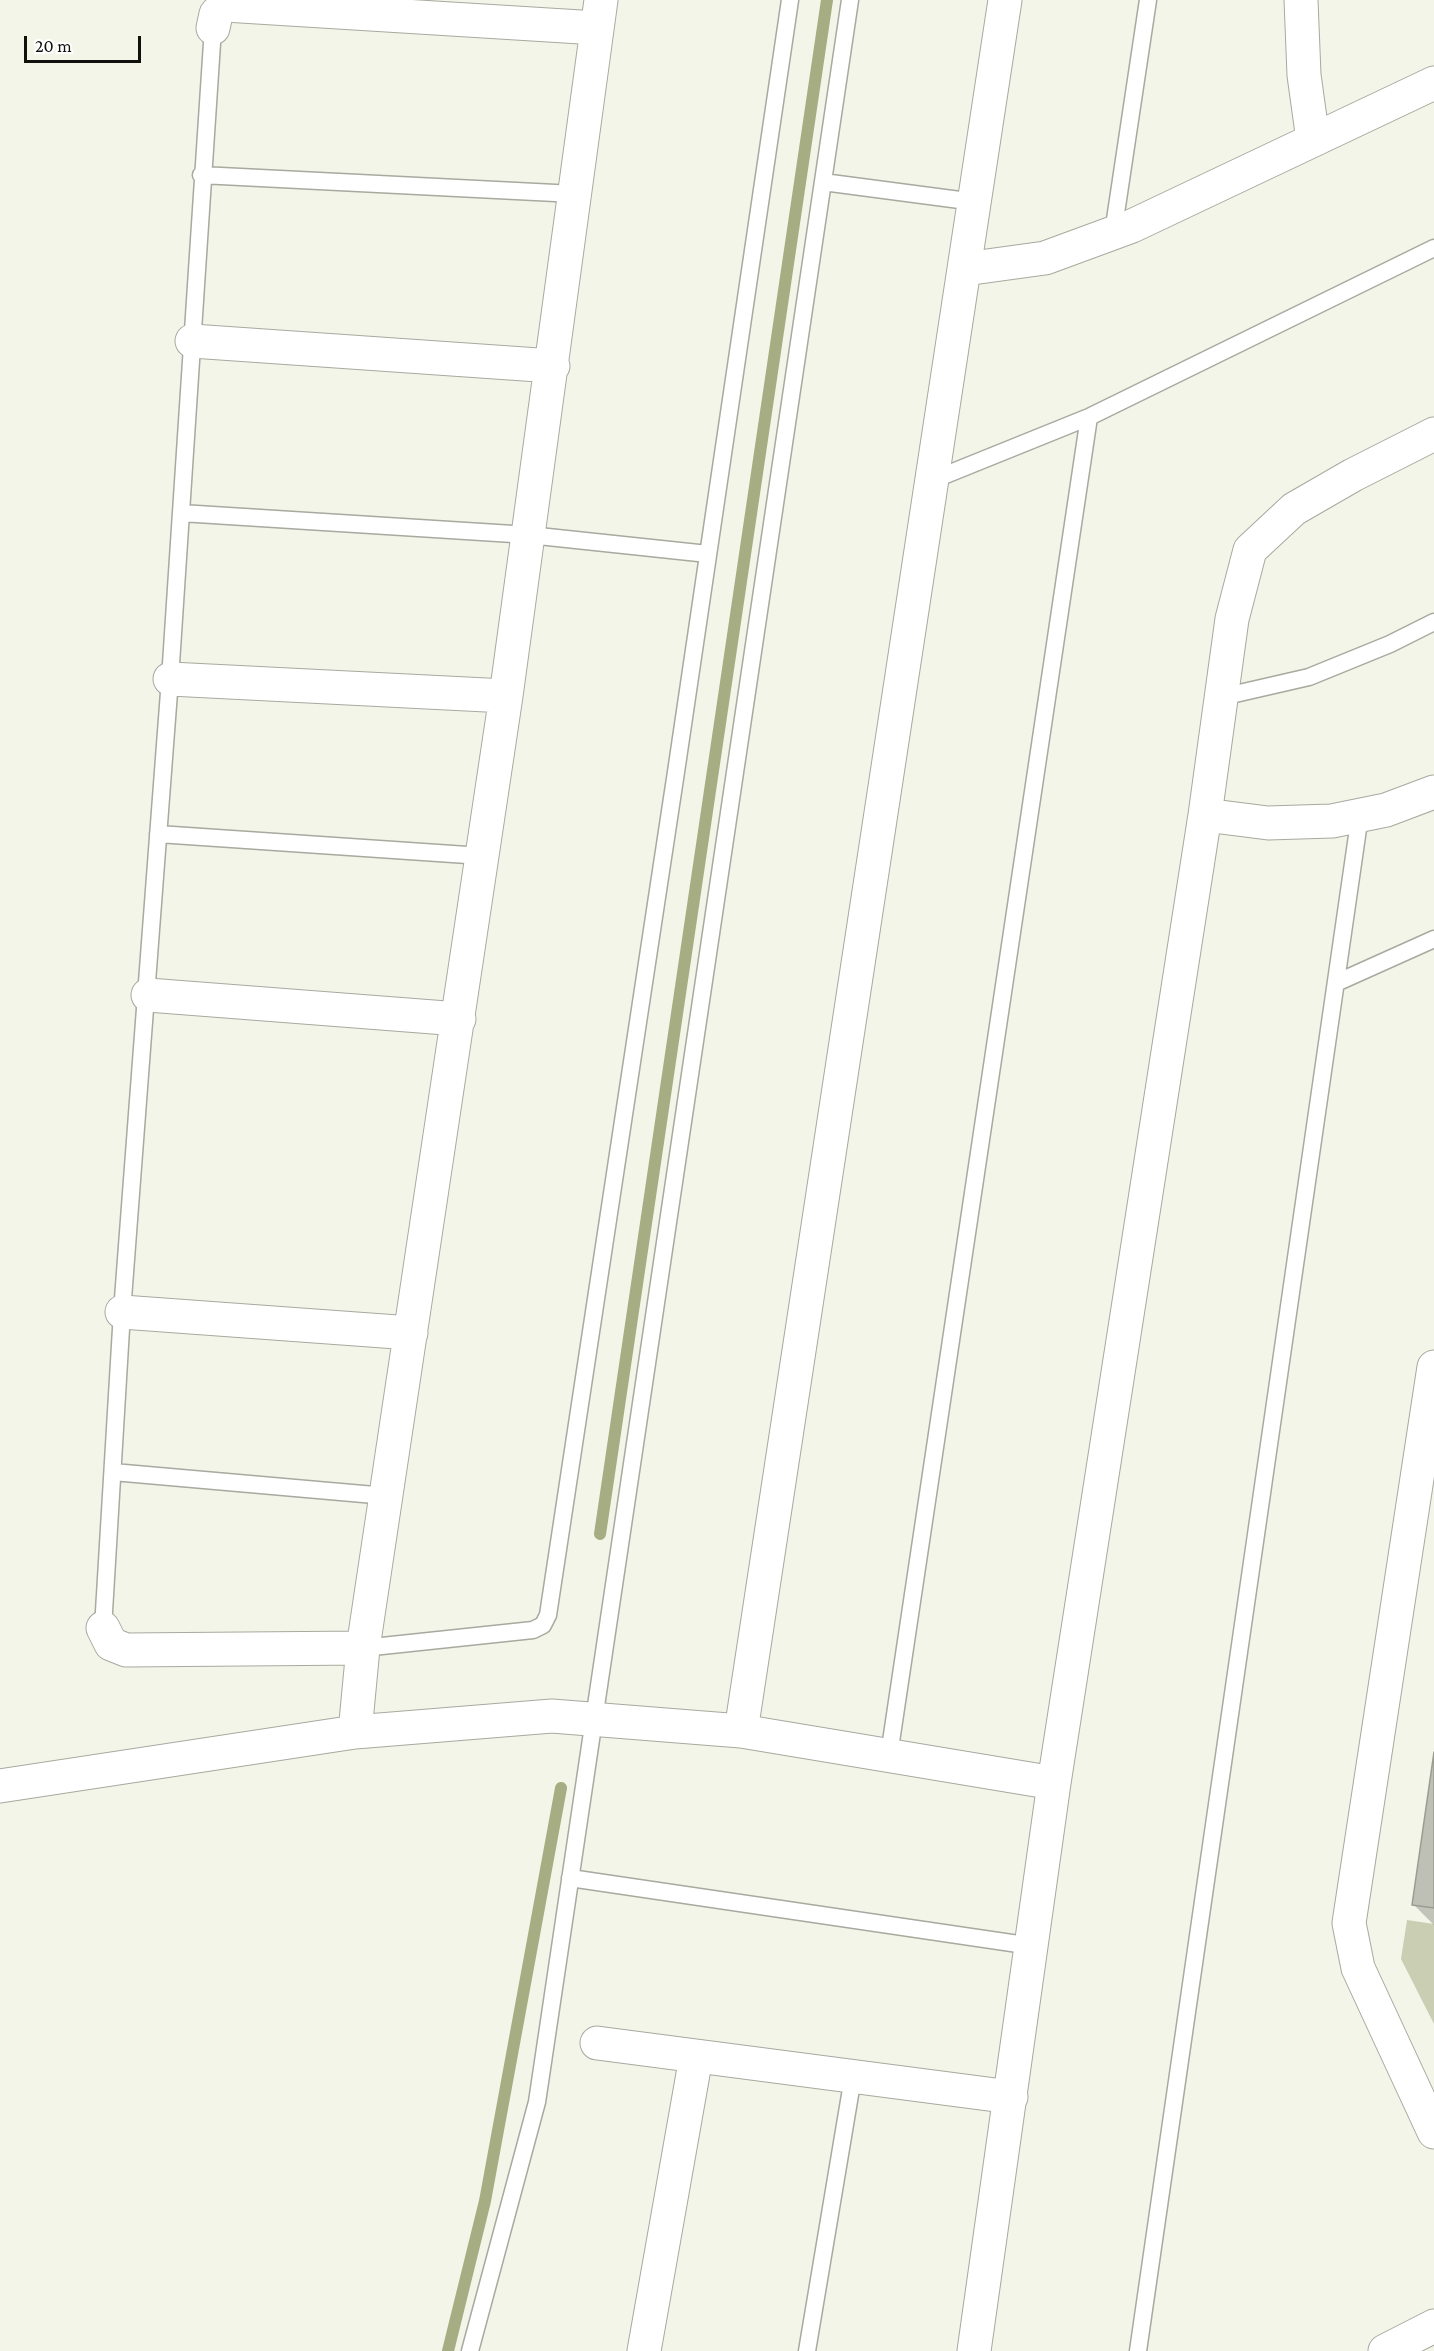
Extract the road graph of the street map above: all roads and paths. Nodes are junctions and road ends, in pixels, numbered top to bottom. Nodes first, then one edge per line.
1 (790, 0) edge
2 (850, 0) edge
3 (1005, 0) edge
4 (1148, 0) edge
5 (1302, 0) edge
6 (599, 14) edge
7 (213, 28) joint
8 (1434, 83) edge
9 (1313, 140) junction
10 (201, 174) junction
11 (823, 182) junction
12 (575, 194) junction
13 (975, 202) junction
14 (1113, 233) junction
15 (1434, 248) edge
16 (965, 269) junction
17 (192, 341) junction
18 (553, 366) junction
19 (1089, 417) junction
20 (1434, 434) edge
21 (933, 480) junction
22 (181, 513) junction
23 (529, 535) junction
24 (708, 554) junction
25 (1434, 622) edge
26 (170, 680) junction
27 (506, 696) junction
28 (1222, 697) junction
29 (1434, 792) edge
30 (1360, 815) junction
31 (1205, 816) junction
32 (158, 834) junction
33 (483, 856) junction
34 (1434, 939) edge
35 (1336, 983) junction
36 (148, 995) junction
37 (459, 1019) junction
38 (122, 1312) junction
39 (411, 1333) junction
40 (1434, 1367) edge
41 (113, 1472) junction
42 (386, 1496) junction
43 (103, 1628) joint
44 (363, 1648) junction
45 (594, 1719) junction
46 (741, 1731) junction
47 (355, 1732) junction
48 (889, 1755) junction
49 (1054, 1783) junction
50 (0, 1786) edge
51 (570, 1878) junction
52 (1032, 1946) junction
53 (597, 2043) dead end
54 (696, 2057) junction
55 (853, 2078) junction
56 (1011, 2097) junction
57 (1434, 2132) edge
58 (1434, 2326) edge
59 (470, 2351) edge
60 (644, 2351) edge
61 (807, 2351) edge
62 (974, 2351) edge
63 (1138, 2351) edge
64 (1385, 2351) edge

1 - 24 lane
2 - 11 lane
3 - 13 street
4 - 14 lane
5 - 9 street
6 - 7 street
6 - 12 street
7 - 10 lane
8 - 9 street
9 - 14 street
10 - 12 lane
10 - 17 lane
11 - 13 lane
11 - 45 lane
12 - 18 street
13 - 16 street
14 - 16 street
15 - 19 lane
16 - 21 street
17 - 18 street
17 - 22 lane
18 - 23 street
19 - 21 lane
19 - 48 lane
20 - 28 street
21 - 46 street
22 - 23 lane
22 - 26 lane
23 - 24 lane
23 - 27 street
24 - 44 lane
25 - 28 lane
26 - 27 street
26 - 32 lane
27 - 33 street
28 - 31 street
29 - 30 street
30 - 31 street
30 - 35 lane
31 - 49 street
32 - 33 lane
32 - 36 lane
33 - 37 street
34 - 35 lane
35 - 63 lane
36 - 37 street
36 - 38 lane
37 - 39 street
38 - 39 street
38 - 41 lane
39 - 42 street
40 - 57 street
41 - 42 lane
41 - 43 lane
42 - 44 street
43 - 44 street
44 - 47 street
45 - 46 street
45 - 47 street
45 - 51 lane
46 - 48 street
47 - 50 street
48 - 49 street
49 - 52 street
51 - 52 lane
51 - 59 lane
52 - 56 street
53 - 54 street
54 - 55 street
54 - 60 street
55 - 56 street
55 - 61 lane
56 - 62 street
58 - 64 street

